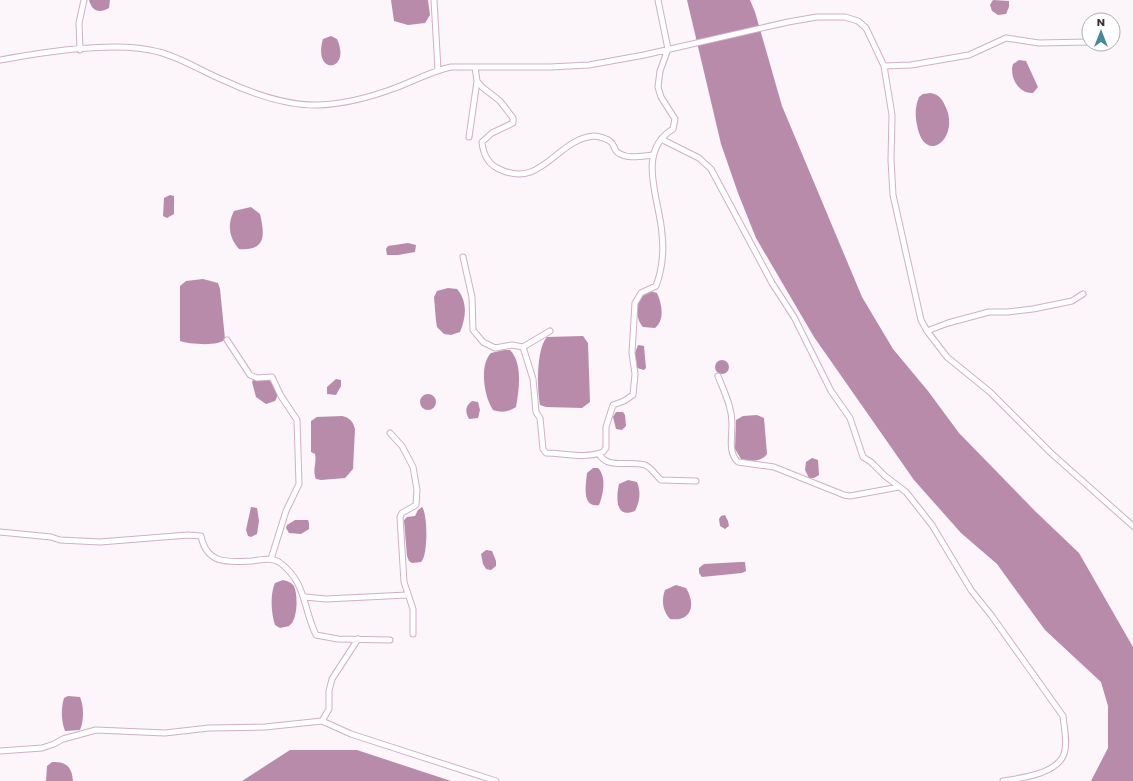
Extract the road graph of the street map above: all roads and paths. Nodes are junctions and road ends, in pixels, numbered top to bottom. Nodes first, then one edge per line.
1 (84, 0) edge
2 (434, 0) edge
3 (658, 0) edge
4 (1081, 42) edge
5 (668, 49) junction
6 (80, 50) junction
7 (0, 60) edge
8 (884, 66) junction
9 (475, 67) junction
10 (438, 70) junction
11 (477, 81) junction
12 (469, 136) dead end
13 (661, 139) junction
14 (653, 155) junction
15 (463, 257) dead end
16 (1083, 294) dead end
17 (550, 331) dead end
18 (927, 331) junction
19 (227, 340) dead end
20 (523, 347) junction
21 (718, 376) dead end
22 (390, 433) dead end
23 (599, 454) junction
24 (696, 481) dead end
25 (899, 487) junction
26 (1133, 526) edge
27 (0, 532) edge
28 (271, 559) junction
29 (407, 595) junction
30 (304, 597) junction
31 (413, 634) dead end
32 (358, 639) junction
33 (390, 640) dead end
34 (322, 721) junction
35 (0, 751) edge
36 (496, 781) edge
37 (1003, 781) edge

1 - 6 street
2 - 10 street
3 - 5 street
4 - 8 street
5 - 8 street
5 - 9 street
5 - 13 street
6 - 7 street
6 - 10 street
8 - 18 street
9 - 10 street
9 - 11 street
11 - 12 street
11 - 14 street
13 - 14 street
13 - 25 street
14 - 23 street
15 - 20 street
16 - 18 street
17 - 20 street
18 - 26 street
19 - 28 street
20 - 23 street
21 - 25 street
22 - 29 street
23 - 24 street
25 - 37 street
27 - 28 street
28 - 30 street
29 - 30 street
29 - 31 street
30 - 32 street
32 - 33 street
32 - 34 street
34 - 35 street
34 - 36 street

